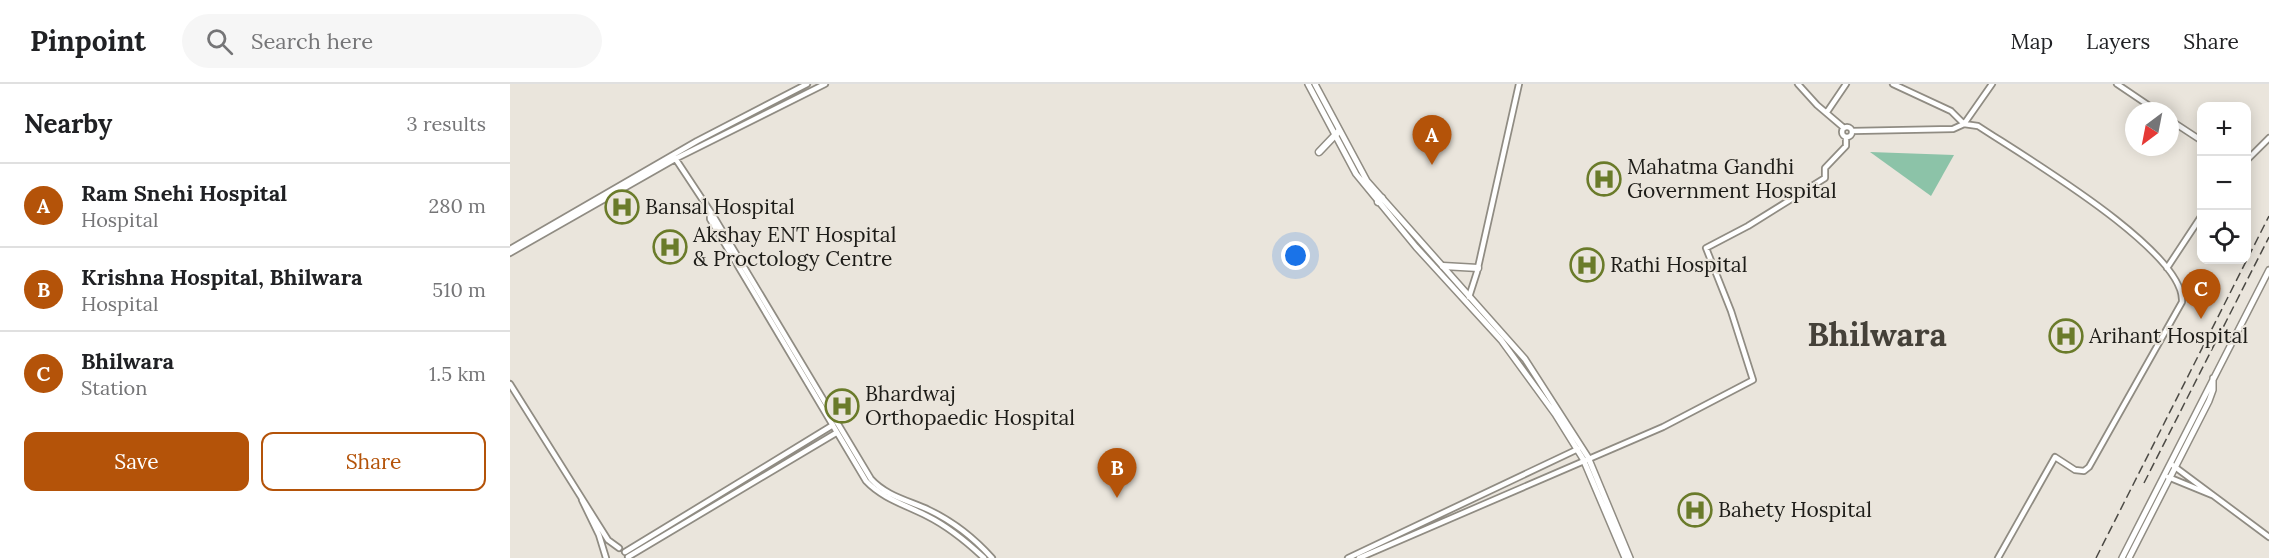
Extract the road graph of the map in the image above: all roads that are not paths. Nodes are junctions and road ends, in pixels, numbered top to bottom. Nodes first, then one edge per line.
1 (807, 84) edge
2 (825, 84) edge
3 (1308, 84) edge
4 (1315, 84) edge
5 (1519, 84) edge
6 (1798, 84) edge
7 (1846, 84) edge
8 (1893, 84) edge
9 (1992, 84) edge
10 (2117, 84) edge
11 (2131, 84) edge
12 (2127, 90) junction
13 (2144, 102) edge
14 (1827, 112) junction
15 (1964, 124) junction
16 (2179, 126) edge
17 (1844, 128) junction
18 (1852, 131) junction
19 (1337, 132) junction
20 (1846, 137) junction
21 (2197, 138) edge
22 (2269, 138) edge
23 (1319, 152) dead end
24 (674, 157) junction
25 (2251, 157) edge
26 (1380, 200) junction
27 (2197, 223) edge
28 (510, 251) edge
29 (1443, 266) junction
30 (1478, 268) junction
31 (2167, 268) junction
32 (2269, 270) edge
33 (1469, 297) junction
34 (510, 384) edge
35 (834, 425) junction
36 (838, 432) junction
37 (1580, 448) junction
38 (1585, 458) junction
39 (2173, 466) junction
40 (2167, 477) junction
41 (2212, 495) junction
42 (582, 500) junction
43 (2269, 537) edge
44 (619, 548) junction
45 (625, 552) junction
46 (607, 558) edge
47 (628, 558) edge
48 (984, 558) edge
49 (992, 558) edge
50 (1348, 558) edge
51 (1359, 558) edge
52 (1624, 558) edge
53 (1630, 558) edge
54 (1998, 558) edge
55 (2122, 558) edge
56 (2129, 558) edge

1 - 24 street
2 - 24 street
3 - 19 main road
4 - 19 main road
5 - 30 street
6 - 14 street
7 - 14 street
8 - 15 street
9 - 15 street
10 - 12 street
11 - 12 street
12 - 13 street
14 - 17 street
15 - 18 street
15 - 31 street
16 - 21 street
17 - 18 street
17 - 20 street
18 - 20 street
19 - 23 highway
19 - 26 main road
20 - 38 street
22 - 25 street
24 - 28 street
24 - 35 street
26 - 29 main road
26 - 33 main road
27 - 31 street
29 - 30 highway
29 - 33 main road
30 - 33 street
31 - 54 street
32 - 39 main road
33 - 37 main road
34 - 42 street
35 - 36 street
35 - 45 street
36 - 47 street
36 - 48 street
36 - 49 street
37 - 38 main road
37 - 50 street
38 - 51 street
38 - 52 main road
38 - 53 main road
39 - 40 main road
39 - 41 street
40 - 41 street
40 - 55 main road
40 - 56 main road
41 - 43 street
42 - 44 street
42 - 46 street
44 - 45 street
44 - 46 street
45 - 47 street

